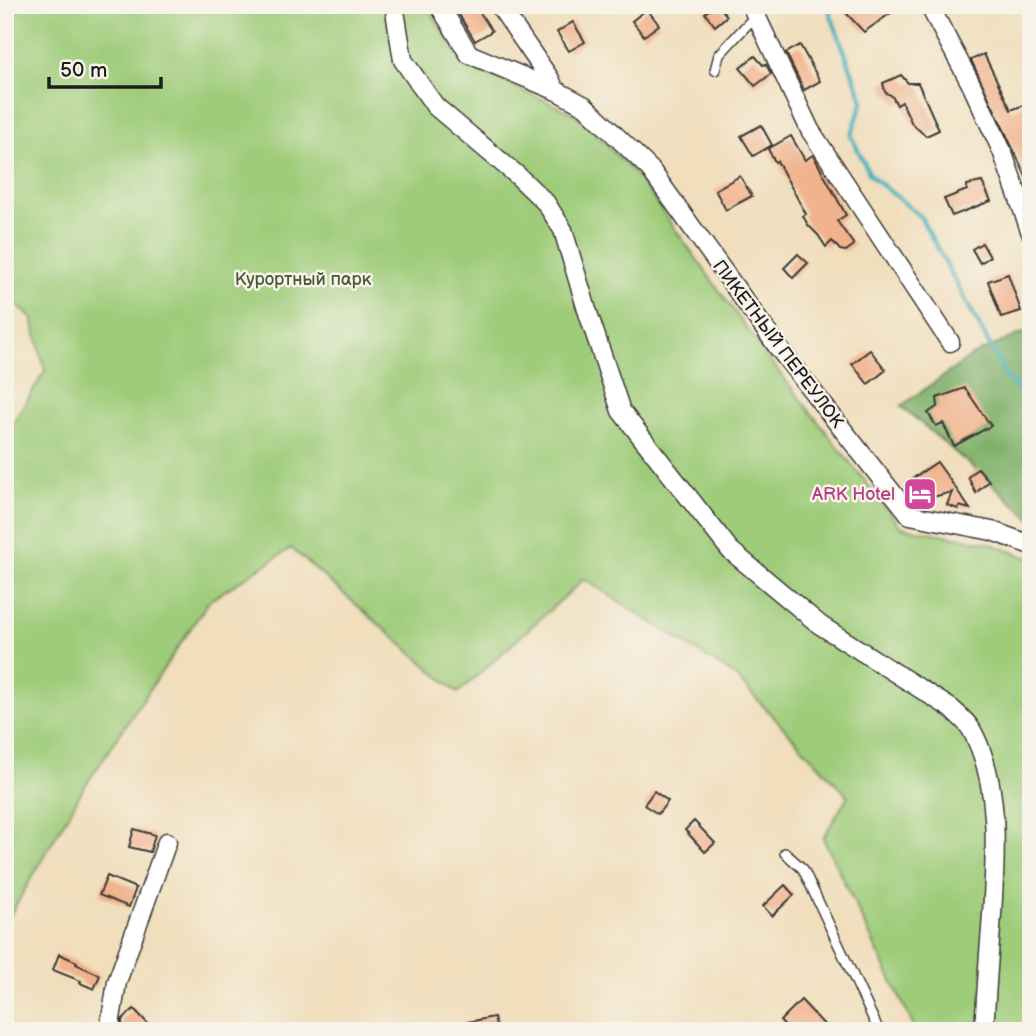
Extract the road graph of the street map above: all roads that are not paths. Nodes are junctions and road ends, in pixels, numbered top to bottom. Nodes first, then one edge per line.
1 (394, 5) edge
2 (439, 5) edge
3 (499, 5) edge
4 (929, 5) edge
5 (753, 10) edge
6 (715, 70) dead end
7 (555, 90) junction
8 (1031, 233) edge
9 (950, 342) dead end
10 (1031, 545) edge
11 (167, 842) dead end
12 (785, 853) dead end
13 (109, 1031) edge
14 (879, 1031) edge
15 (984, 1031) edge

1 - 15 street
2 - 7 street, ПИКЕТНЫЙ ПЕРЕУЛОК
3 - 7 street
4 - 8 street
5 - 6 lane
5 - 9 street
7 - 10 street, ПИКЕТНЫЙ ПЕРЕУЛОК
11 - 13 street
12 - 14 lane

